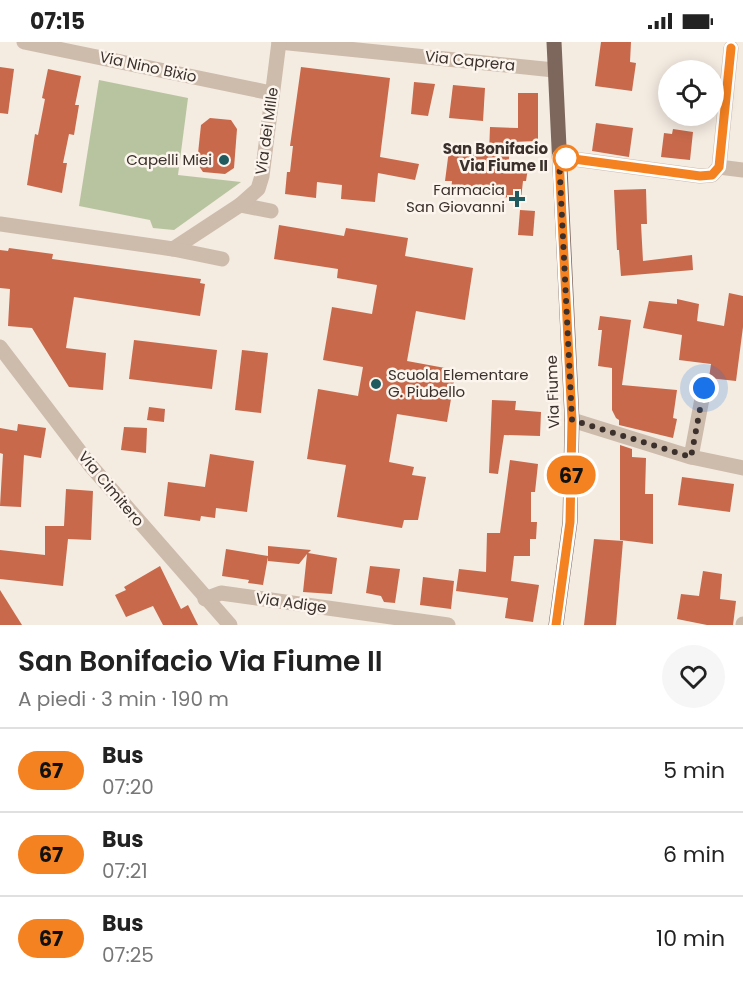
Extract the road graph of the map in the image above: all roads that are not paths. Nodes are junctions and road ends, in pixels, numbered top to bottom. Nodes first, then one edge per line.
1 (24, 42) edge
2 (279, 42) edge
3 (554, 42) edge
4 (731, 48) dead end
5 (554, 70) junction
6 (272, 93) junction
7 (559, 157) junction
8 (719, 167) junction
9 (743, 170) edge
10 (240, 205) junction
11 (271, 211) dead end
12 (0, 224) edge
13 (173, 249) junction
14 (222, 259) dead end
15 (0, 347) edge
16 (704, 388) dead end
17 (572, 420) junction
18 (691, 457) junction
19 (743, 468) edge
20 (205, 599) junction
21 (230, 625) edge
22 (448, 625) edge
23 (556, 625) edge

1 - 6 street, Via Nino Bixio
2 - 5 street, Via Caprera
2 - 6 street, Via dei Mille
3 - 5 main road, Via Fiume
4 - 8 street
5 - 7 main road, Via Fiume
6 - 10 street, Via dei Mille
7 - 8 street
7 - 17 main road, Via Fiume
8 - 9 street
10 - 11 street
10 - 13 street, Via dei Mille
12 - 13 street
13 - 14 street
15 - 20 street, Via Cimitero
16 - 18 street
17 - 18 street
17 - 23 main road, Via Fiume
18 - 19 street
20 - 21 street, Via Cimitero
20 - 22 street, Via Adige

